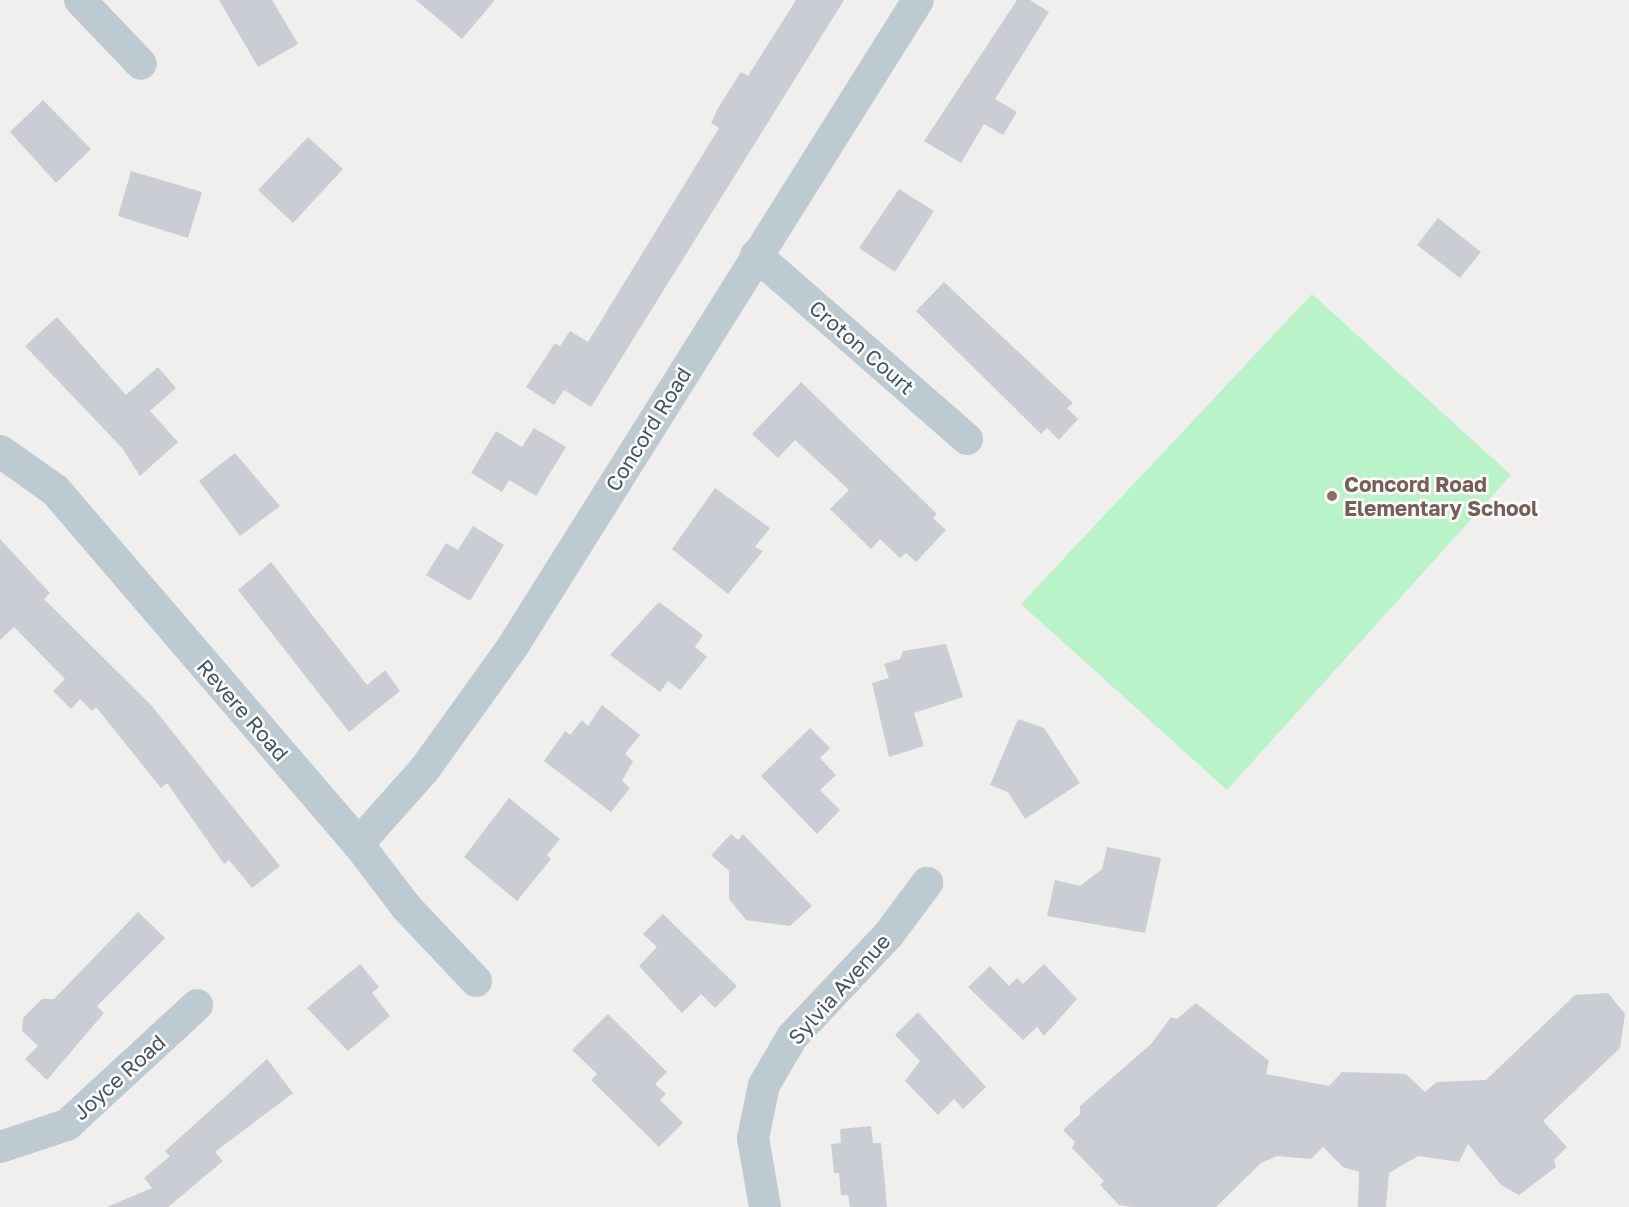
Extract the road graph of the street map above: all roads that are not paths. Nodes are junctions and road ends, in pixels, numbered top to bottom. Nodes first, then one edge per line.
1 (80, 0) edge
2 (918, 0) edge
3 (141, 64) dead end
4 (756, 255) junction
5 (967, 439) dead end
6 (0, 451) edge
7 (358, 844) junction
8 (927, 883) dead end
9 (477, 981) dead end
10 (197, 1005) dead end
11 (0, 1147) edge
12 (765, 1207) edge

1 - 3 street
2 - 4 street, Concord Road
4 - 5 street, Croton Court
4 - 7 street, Concord Road
6 - 7 street, Revere Road
7 - 9 street, Revere Road
8 - 12 street, Sylvia Avenue
10 - 11 street, Joyce Road

